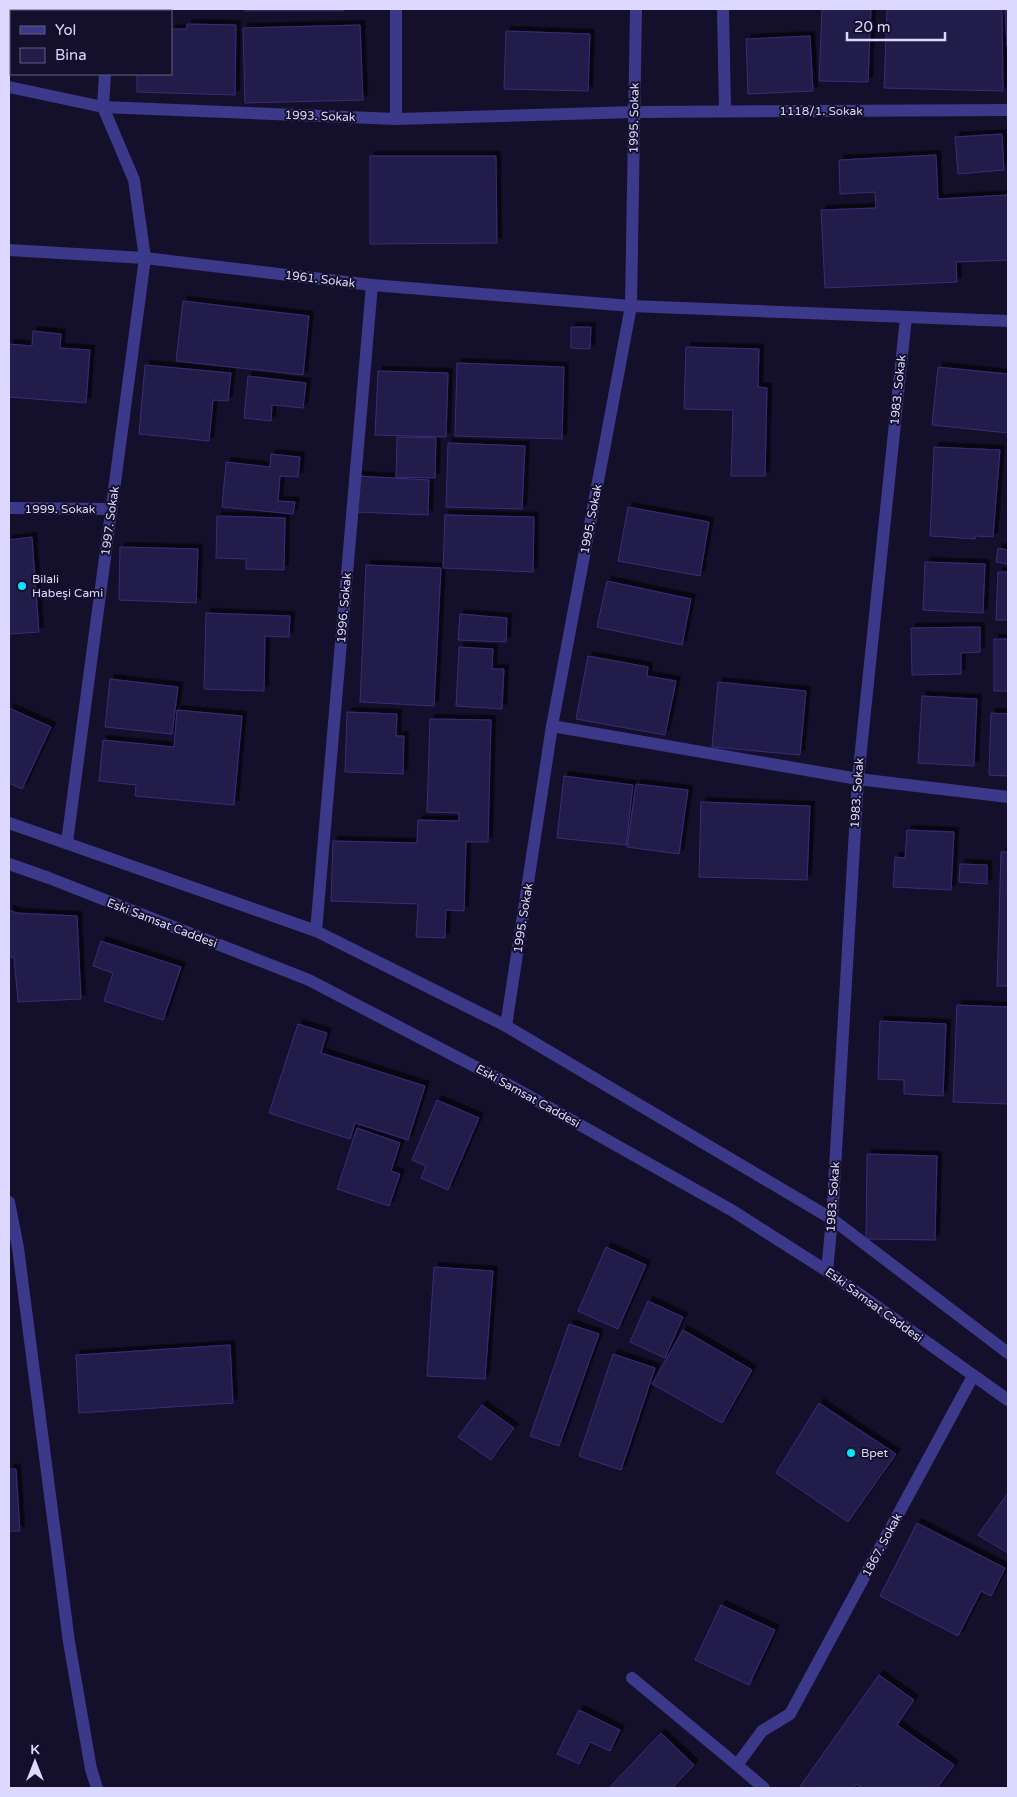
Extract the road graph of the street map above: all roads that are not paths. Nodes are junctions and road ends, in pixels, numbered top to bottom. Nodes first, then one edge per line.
1 (396, 9) edge
2 (636, 9) edge
3 (723, 9) edge
4 (105, 75) edge
5 (9, 87) edge
6 (103, 107) junction
7 (1008, 110) edge
8 (725, 111) junction
9 (634, 112) junction
10 (396, 119) junction
11 (9, 250) edge
12 (145, 258) junction
13 (372, 285) junction
14 (631, 306) junction
15 (906, 317) junction
16 (1008, 321) edge
17 (9, 508) edge
18 (112, 509) junction
19 (552, 726) junction
20 (858, 779) junction
21 (1008, 797) edge
22 (9, 823) edge
23 (67, 842) junction
24 (9, 864) edge
25 (316, 931) junction
26 (506, 1026) junction
27 (9, 1202) edge
28 (832, 1219) junction
29 (14, 1248) edge
30 (827, 1271) junction
31 (1008, 1353) edge
32 (973, 1376) junction
33 (1008, 1400) edge
34 (632, 1678) dead end
35 (737, 1765) junction
36 (97, 1788) edge
37 (764, 1788) edge

1 - 10 street
2 - 9 street, 1995. Sokak
3 - 8 street
4 - 6 street
5 - 6 street, 1993. Sokak
6 - 10 street, 1993. Sokak
6 - 12 street, 1997. Sokak
7 - 8 street, 1118/1. Sokak
8 - 9 street, 1118/1. Sokak
9 - 10 street, 1993. Sokak
9 - 14 street, 1995. Sokak
11 - 12 street, 1961. Sokak
12 - 13 street, 1961. Sokak
12 - 18 street, 1997. Sokak
13 - 14 street, 1961. Sokak
13 - 25 street, 1996. Sokak
14 - 15 street, 1961. Sokak
14 - 19 street, 1995. Sokak
15 - 16 street, 1961. Sokak
15 - 20 street, 1983. Sokak
17 - 18 street, 1999. Sokak
18 - 23 street, 1997. Sokak
19 - 20 street
19 - 26 street, 1995. Sokak
20 - 21 street
20 - 28 street, 1983. Sokak
22 - 23 street
23 - 25 street
24 - 30 street, Eski Samsat Caddesi
25 - 26 street
26 - 28 street
27 - 29 street
28 - 30 street, 1983. Sokak
28 - 31 street
29 - 36 street
30 - 32 street, Eski Samsat Caddesi
32 - 33 street, Eski Samsat Caddesi
32 - 35 street, 1867. Sokak
34 - 35 street
35 - 37 street

